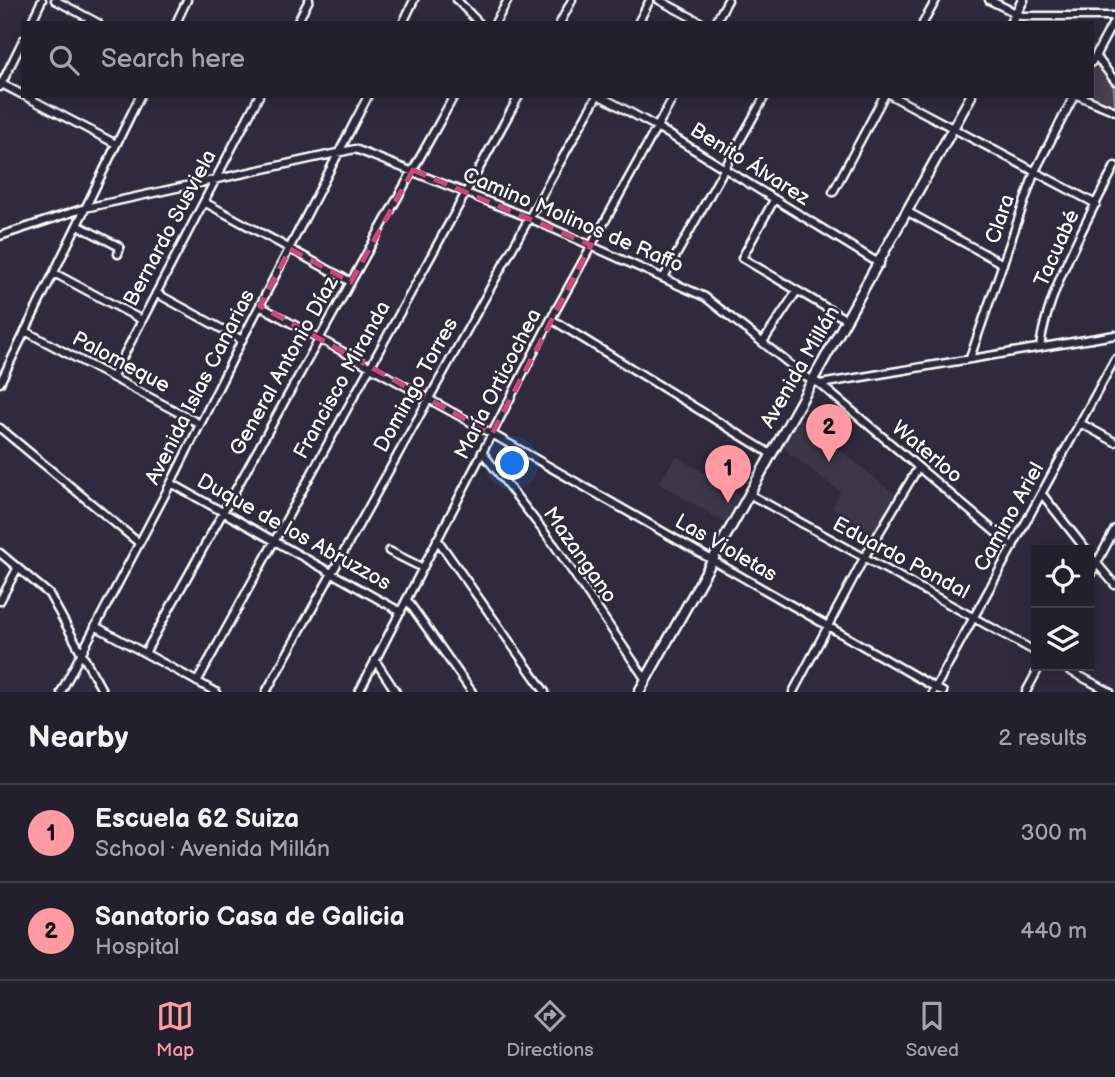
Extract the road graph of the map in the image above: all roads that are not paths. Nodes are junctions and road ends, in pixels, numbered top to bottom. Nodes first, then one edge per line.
1 (42, 0) edge
2 (55, 0) edge
3 (187, 0) edge
4 (309, 0) edge
5 (414, 0) edge
6 (457, 0) edge
7 (508, 0) edge
8 (572, 0) edge
9 (650, 0) edge
10 (659, 0) edge
11 (728, 0) edge
12 (936, 0) edge
13 (989, 0) edge
14 (1023, 0) edge
15 (1115, 17) edge
16 (1013, 18) edge
17 (32, 21) edge
18 (94, 21) edge
19 (177, 21) edge
20 (298, 21) edge
21 (404, 21) edge
22 (476, 21) edge
23 (496, 21) edge
24 (561, 21) edge
25 (639, 21) edge
26 (698, 21) edge
27 (716, 21) edge
28 (924, 21) edge
29 (21, 44) edge
30 (1094, 59) edge
31 (1115, 81) edge
32 (1, 85) edge
33 (21, 95) edge
34 (28, 98) edge
35 (139, 98) edge
36 (258, 98) edge
37 (367, 98) edge
38 (453, 98) edge
39 (518, 98) edge
40 (597, 98) edge
41 (602, 98) edge
42 (673, 98) edge
43 (764, 98) edge
44 (883, 98) edge
45 (896, 98) edge
46 (970, 98) edge
47 (1076, 98) edge
48 (1082, 98) edge
49 (1115, 111) edge
50 (657, 127) junction
51 (954, 128) junction
52 (116, 144) junction
53 (342, 150) junction
54 (1115, 168) edge
55 (724, 169) junction
56 (413, 170) junction
57 (1035, 171) junction
58 (216, 178) junction
59 (467, 192) junction
60 (833, 192) dead end
61 (774, 200) junction
62 (204, 202) junction
63 (1096, 204) junction
64 (85, 208) junction
65 (908, 212) junction
66 (529, 218) junction
67 (77, 225) junction
68 (0, 236) edge
69 (591, 245) junction
70 (290, 249) junction
71 (118, 254) dead end
72 (880, 264) junction
73 (1003, 264) junction
74 (54, 273) junction
75 (664, 277) junction
76 (351, 282) junction
77 (797, 291) junction
78 (156, 293) junction
79 (260, 306) junction
80 (551, 319) junction
81 (142, 320) junction
82 (847, 320) junction
83 (25, 331) junction
84 (1115, 335) edge
85 (318, 338) junction
86 (242, 340) junction
87 (763, 342) junction
88 (1040, 347) junction
89 (970, 358) junction
90 (1115, 359) edge
91 (369, 366) junction
92 (113, 376) junction
93 (816, 382) junction
94 (0, 383) edge
95 (428, 399) junction
96 (1080, 423) junction
97 (200, 424) junction
98 (0, 428) edge
99 (492, 434) junction
100 (1115, 442) edge
101 (482, 452) junction
102 (771, 454) junction
103 (918, 468) junction
104 (171, 483) junction
105 (749, 494) junction
106 (1042, 494) junction
107 (222, 512) junction
108 (1115, 529) edge
109 (437, 539) junction
110 (274, 541) junction
111 (139, 543) junction
112 (1082, 545) edge
113 (1013, 547) junction
114 (389, 551) dead end
115 (0, 553) edge
116 (864, 558) junction
117 (1094, 560) edge
118 (712, 561) junction
119 (1097, 563) junction
120 (18, 567) junction
121 (423, 568) junction
122 (1094, 569) edge
123 (331, 573) junction
124 (1115, 585) edge
125 (407, 600) junction
126 (0, 601) edge
127 (401, 612) junction
128 (974, 617) junction
129 (95, 626) junction
130 (828, 626) junction
131 (1031, 649) edge
132 (82, 652) junction
133 (145, 653) junction
134 (375, 660) junction
135 (1037, 671) edge
136 (1070, 671) edge
137 (646, 680) junction
138 (197, 682) junction
139 (937, 691) edge
140 (61, 692) edge
141 (103, 692) edge
142 (216, 692) edge
143 (266, 692) edge
144 (359, 692) edge
145 (396, 692) edge
146 (472, 692) edge
147 (545, 692) edge
148 (639, 692) edge
149 (793, 692) edge
150 (1026, 692) edge
151 (1110, 692) edge

1 - 17 street
2 - 18 street
3 - 19 street
4 - 20 street
5 - 21 street
6 - 22 street
7 - 23 street
8 - 24 street
9 - 25 street
10 - 26 street
11 - 27 street
12 - 28 street
13 - 16 street
14 - 16 main road
15 - 16 street
15 - 30 street
29 - 32 street
30 - 31 street
32 - 33 street
34 - 52 street
35 - 52 street
36 - 58 street, Bernardo Susviela
37 - 53 street, Avenida Islas Canarias
38 - 56 street, General Antonio Díaz
39 - 59 street, Francisco Miranda
40 - 66 street, Domingo Torres
41 - 50 street, Benito Álvarez
42 - 50 street, María Orticochea
43 - 55 street
44 - 60 street
45 - 51 street
46 - 51 main road, Avenida Millán
47 - 57 street, Clara
48 - 49 street
50 - 55 street, Benito Álvarez
50 - 69 street, María Orticochea
51 - 57 street
51 - 65 main road, Avenida Millán
52 - 64 street
53 - 56 street, Camino Molinos de Raffo
53 - 58 street, Camino Molinos de Raffo
53 - 70 street, Avenida Islas Canarias
54 - 63 street, Tacuabé
55 - 61 street, Benito Álvarez
55 - 75 street
56 - 59 street, Camino Molinos de Raffo
56 - 76 street, General Antonio Díaz
57 - 63 street
57 - 73 street, Clara
58 - 62 street, Bernardo Susviela
58 - 64 street, Camino Molinos de Raffo
59 - 66 street, Camino Molinos de Raffo
59 - 91 street, Francisco Miranda
61 - 72 street, Benito Álvarez
61 - 77 street
62 - 70 street
62 - 78 street, Bernardo Susviela
63 - 88 street, Tacuabé
64 - 67 street
64 - 68 street, Camino Molinos de Raffo
65 - 72 main road, Avenida Millán
65 - 73 street
66 - 69 street, Camino Molinos de Raffo
66 - 95 street, Domingo Torres
67 - 71 street
67 - 74 street
69 - 75 street, Camino Molinos de Raffo
69 - 80 street, María Orticochea
70 - 76 street
70 - 79 street, Avenida Islas Canarias
72 - 82 main road, Avenida Millán
73 - 89 street, Clara
74 - 81 street
74 - 83 street
75 - 87 street, Camino Molinos de Raffo
76 - 85 street, General Antonio Díaz
77 - 82 street
77 - 87 street
78 - 81 street, Bernardo Susviela
78 - 86 street
79 - 85 street
79 - 86 street, Avenida Islas Canarias
80 - 99 street, María Orticochea
80 - 102 street
81 - 92 street, Bernardo Susviela
82 - 93 main road, Avenida Millán
83 - 92 street, Palomeque
83 - 94 street
84 - 88 street
85 - 91 street
85 - 107 street, General Antonio Díaz
86 - 97 street, Avenida Islas Canarias
87 - 93 street, Camino Molinos de Raffo
88 - 89 street
89 - 93 street
90 - 96 street, Camino Ariel
91 - 95 street
91 - 110 street, Francisco Miranda
92 - 97 street, Palomeque
93 - 102 main road, Avenida Millán
93 - 103 street, Waterloo
95 - 99 street
95 - 123 street, Domingo Torres
96 - 100 street
96 - 106 street, Camino Ariel
97 - 104 street, Avenida Islas Canarias
98 - 111 street
99 - 101 street, María Orticochea
99 - 118 street, Las Violetas
101 - 109 street, María Orticochea
101 - 137 street, Mazangano
102 - 105 main road, Avenida Millán
103 - 113 street, Waterloo
103 - 116 street
104 - 107 street, Duque de los Abruzzos
104 - 111 street, Avenida Islas Canarias
105 - 116 street, Eduardo Pondal
105 - 118 main road, Avenida Millán
106 - 112 street
106 - 113 street, Camino Ariel
107 - 110 street, Duque de los Abruzzos
107 - 133 street, General Antonio Díaz
108 - 119 street
109 - 121 street, María Orticochea
109 - 147 street
110 - 123 street, Duque de los Abruzzos
110 - 138 street, Francisco Miranda
111 - 129 street, Avenida Islas Canarias
113 - 128 street, Camino Ariel
114 - 121 street
115 - 120 street
116 - 128 street, Eduardo Pondal
116 - 130 street
117 - 119 street
118 - 130 street, Las Violetas
118 - 137 main road, Avenida Millán
119 - 122 street
119 - 124 street
120 - 126 street
120 - 132 street
121 - 125 street, María Orticochea
123 - 127 street, Duque de los Abruzzos
123 - 143 street, Domingo Torres
125 - 127 street, María Orticochea
125 - 146 street
127 - 134 street, María Orticochea
128 - 131 street, Eduardo Pondal
128 - 139 street, Camino Ariel
129 - 132 street, Avenida Islas Canarias
129 - 133 street
130 - 139 street, Las Violetas
130 - 149 street
132 - 140 street, Avenida Islas Canarias
132 - 141 street
133 - 138 street
134 - 144 street, María Orticochea
134 - 145 street
135 - 150 street
136 - 151 street
137 - 148 main road, Avenida Millán
138 - 142 street

